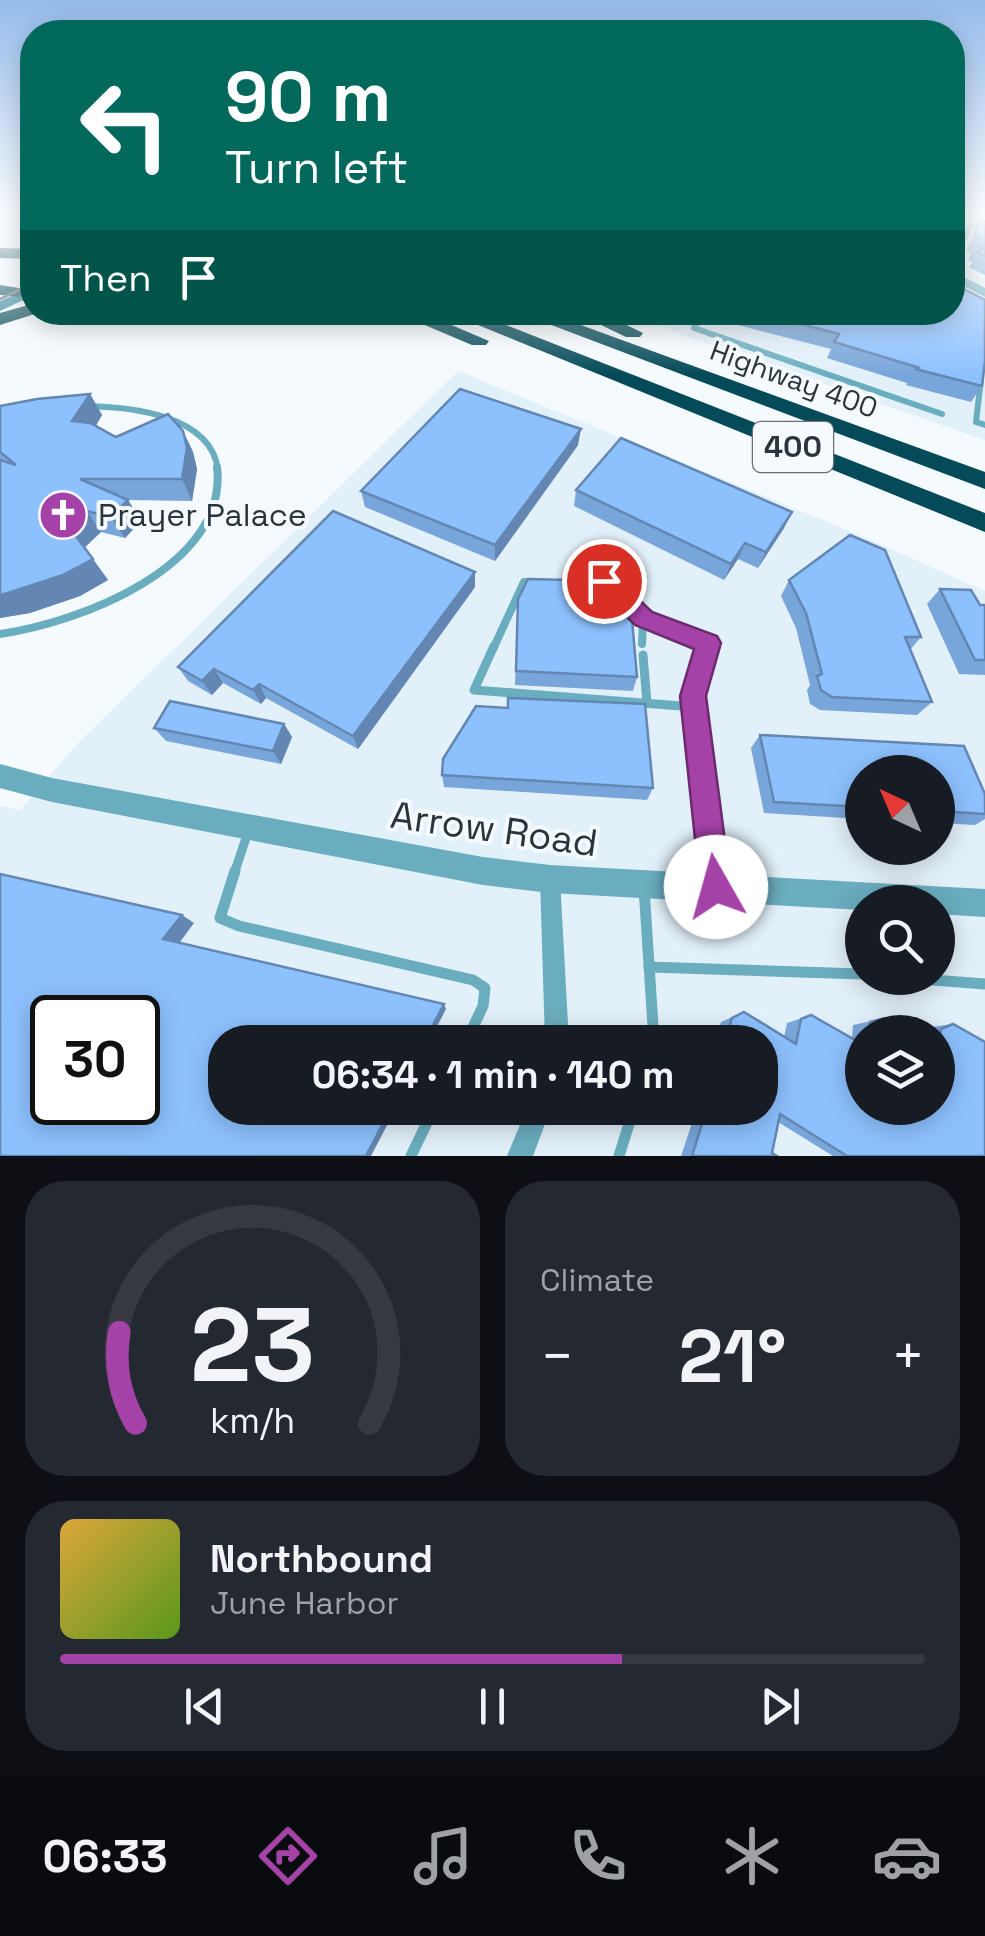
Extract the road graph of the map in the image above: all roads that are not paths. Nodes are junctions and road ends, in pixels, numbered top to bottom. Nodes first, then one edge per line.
1 (20, 302) edge
2 (0, 319) edge
3 (438, 325) edge
4 (487, 325) edge
5 (561, 325) edge
6 (616, 325) edge
7 (696, 325) edge
8 (982, 370) edge
9 (601, 371) junction
10 (74, 408) edge
11 (942, 414) dead end
12 (985, 425) edge
13 (866, 437) junction
14 (985, 481) edge
15 (985, 523) edge
16 (544, 582) edge
17 (617, 594) edge
18 (643, 618) junction
19 (0, 634) edge
20 (708, 643) joint
21 (647, 703) junction
22 (694, 707) junction
23 (0, 776) edge
24 (249, 827) junction
25 (550, 879) junction
26 (644, 884) junction
27 (716, 887) junction
28 (985, 903) edge
29 (649, 967) junction
30 (845, 973) edge
31 (955, 982) edge
32 (985, 984) edge
33 (474, 1025) edge
34 (556, 1025) edge
35 (653, 1025) edge
36 (426, 1125) edge
37 (532, 1125) edge
38 (629, 1125) edge
39 (411, 1156) edge
40 (520, 1156) edge
41 (620, 1156) edge

1 - 2 highway
3 - 9 highway
4 - 9 highway, Highway 400 / 400
5 - 13 highway, Highway 400 / 400
6 - 13 highway
7 - 11 lane
8 - 12 lane
9 - 15 highway, Highway 400 / 400
10 - 19 lane
13 - 14 highway, Highway 400 / 400
16 - 21 lane
17 - 18 lane
18 - 20 lane
18 - 21 lane
20 - 22 street
21 - 22 lane
22 - 27 street
23 - 24 street, Arrow Road
24 - 25 street, Arrow Road
24 - 33 lane
25 - 26 street, Arrow Road
25 - 34 street
26 - 27 street, Arrow Road
26 - 29 lane
27 - 28 street, Arrow Road
29 - 30 lane
29 - 35 lane
31 - 32 lane
36 - 39 lane
37 - 40 street
38 - 41 lane

